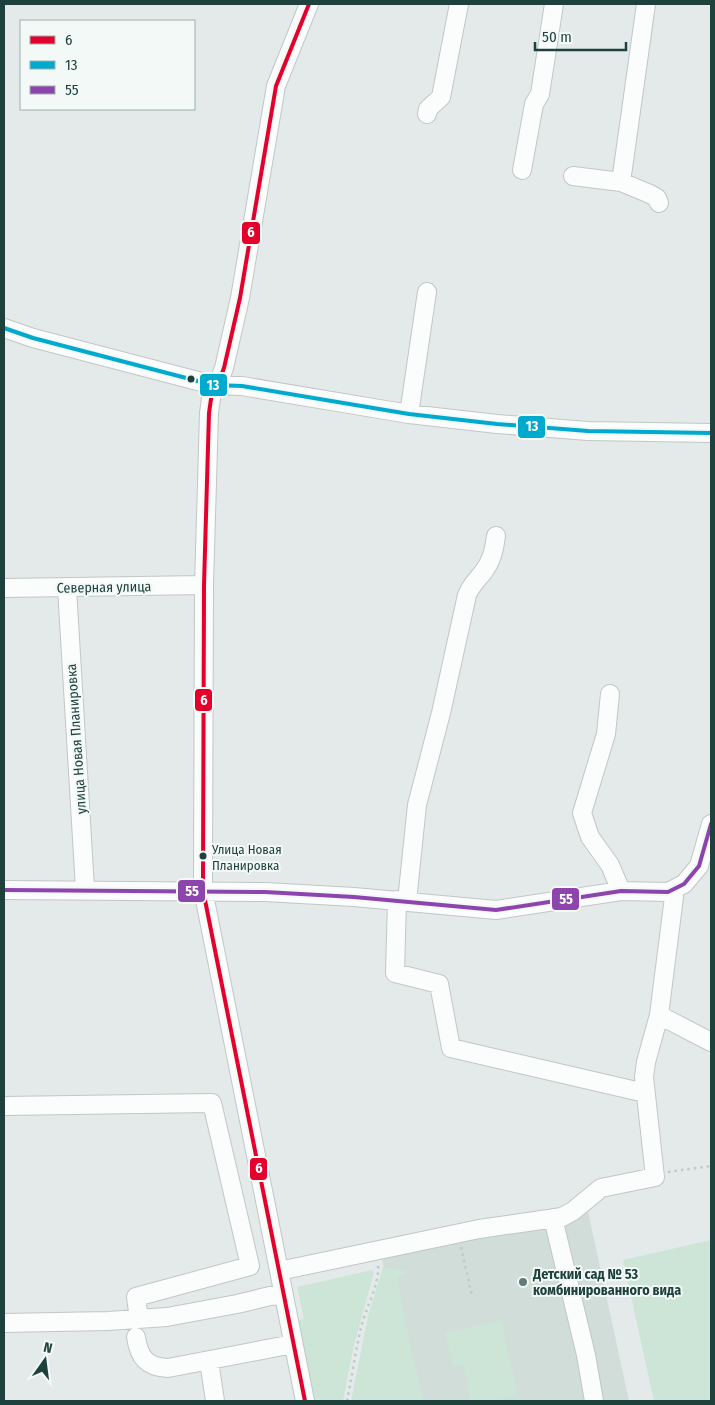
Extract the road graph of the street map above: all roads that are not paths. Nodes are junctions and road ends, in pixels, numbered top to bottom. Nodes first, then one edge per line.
1 (309, 4) edge
2 (459, 4) edge
3 (554, 4) edge
4 (646, 4) edge
5 (427, 114) dead end
6 (522, 170) dead end
7 (573, 176) dead end
8 (620, 182) junction
9 (659, 204) dead end
10 (428, 292) dead end
11 (4, 328) edge
12 (214, 385) junction
13 (409, 414) junction
14 (711, 432) edge
15 (496, 536) dead end
16 (204, 586) junction
17 (4, 588) edge
18 (66, 588) junction
19 (610, 694) dead end
20 (711, 824) edge
21 (705, 867) edge
22 (4, 890) edge
23 (86, 890) junction
24 (203, 890) junction
25 (673, 890) junction
26 (621, 891) junction
27 (402, 901) junction
28 (659, 1015) junction
29 (711, 1042) edge
30 (645, 1093) junction
31 (4, 1106) edge
32 (553, 1218) junction
33 (279, 1272) junction
34 (284, 1295) junction
35 (139, 1319) junction
36 (4, 1324) edge
37 (136, 1337) dead end
38 (294, 1344) junction
39 (209, 1361) junction
40 (215, 1401) edge
41 (305, 1401) edge
42 (594, 1401) edge

1 - 12 street
2 - 5 street
3 - 6 street
4 - 8 street
7 - 8 street
8 - 9 street
10 - 13 street
11 - 12 street
12 - 13 street
12 - 16 street
13 - 14 street
15 - 27 street
16 - 18 street, Северная улица
16 - 24 street
17 - 18 street, Северная улица
18 - 23 street, улица Новая Планировка
19 - 26 street
20 - 21 street
21 - 25 street
22 - 23 street
23 - 24 street
24 - 27 street
24 - 33 street
25 - 26 street
25 - 28 street
26 - 27 street
27 - 30 street
28 - 29 street
28 - 30 street
30 - 32 street
31 - 35 street
32 - 33 street
32 - 42 street
33 - 34 street
34 - 35 street
34 - 38 street
35 - 36 street
37 - 39 street
38 - 39 street
38 - 41 street
39 - 40 street

